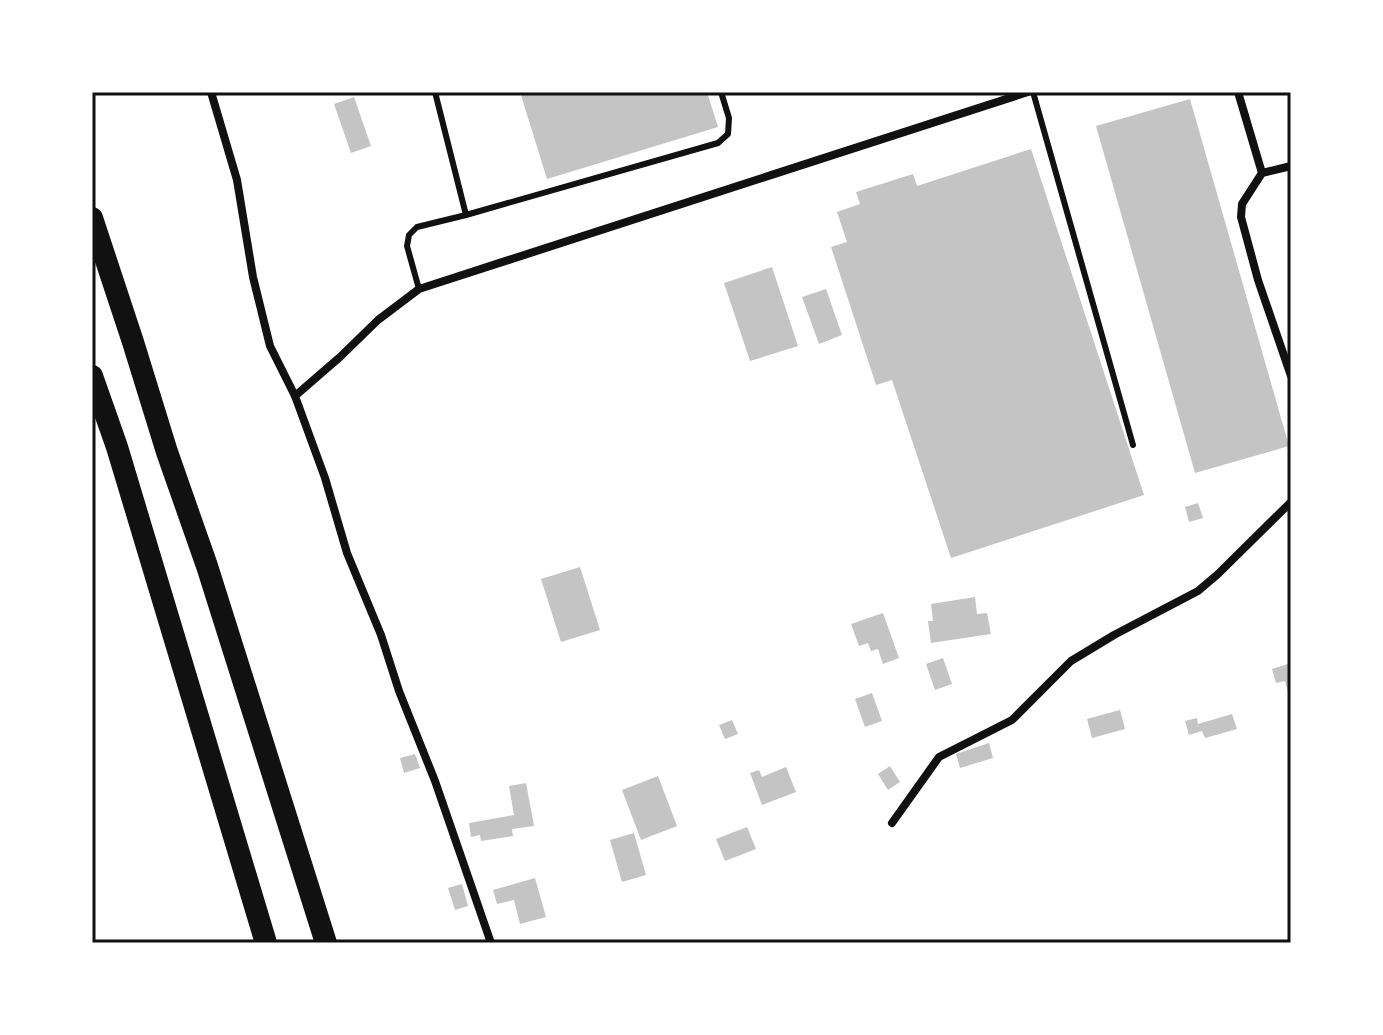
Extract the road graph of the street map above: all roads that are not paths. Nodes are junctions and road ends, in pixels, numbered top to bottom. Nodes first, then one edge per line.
1 (211, 92) edge
2 (435, 92) edge
3 (721, 92) edge
4 (1030, 92) edge
5 (1238, 92) edge
6 (1291, 166) edge
7 (1262, 173) junction
8 (466, 215) junction
9 (92, 218) edge
10 (419, 289) junction
11 (92, 376) edge
12 (1291, 376) edge
13 (295, 396) junction
14 (1133, 445) dead end
15 (1291, 502) edge
16 (892, 823) dead end
17 (266, 943) edge
18 (326, 943) edge
19 (491, 943) edge

1 - 13 street
2 - 8 lane
3 - 8 lane
4 - 10 street
4 - 14 lane
5 - 7 street
6 - 7 street
7 - 12 street
8 - 10 lane
9 - 18 highway
10 - 13 street
11 - 17 highway
13 - 19 street
15 - 16 street

